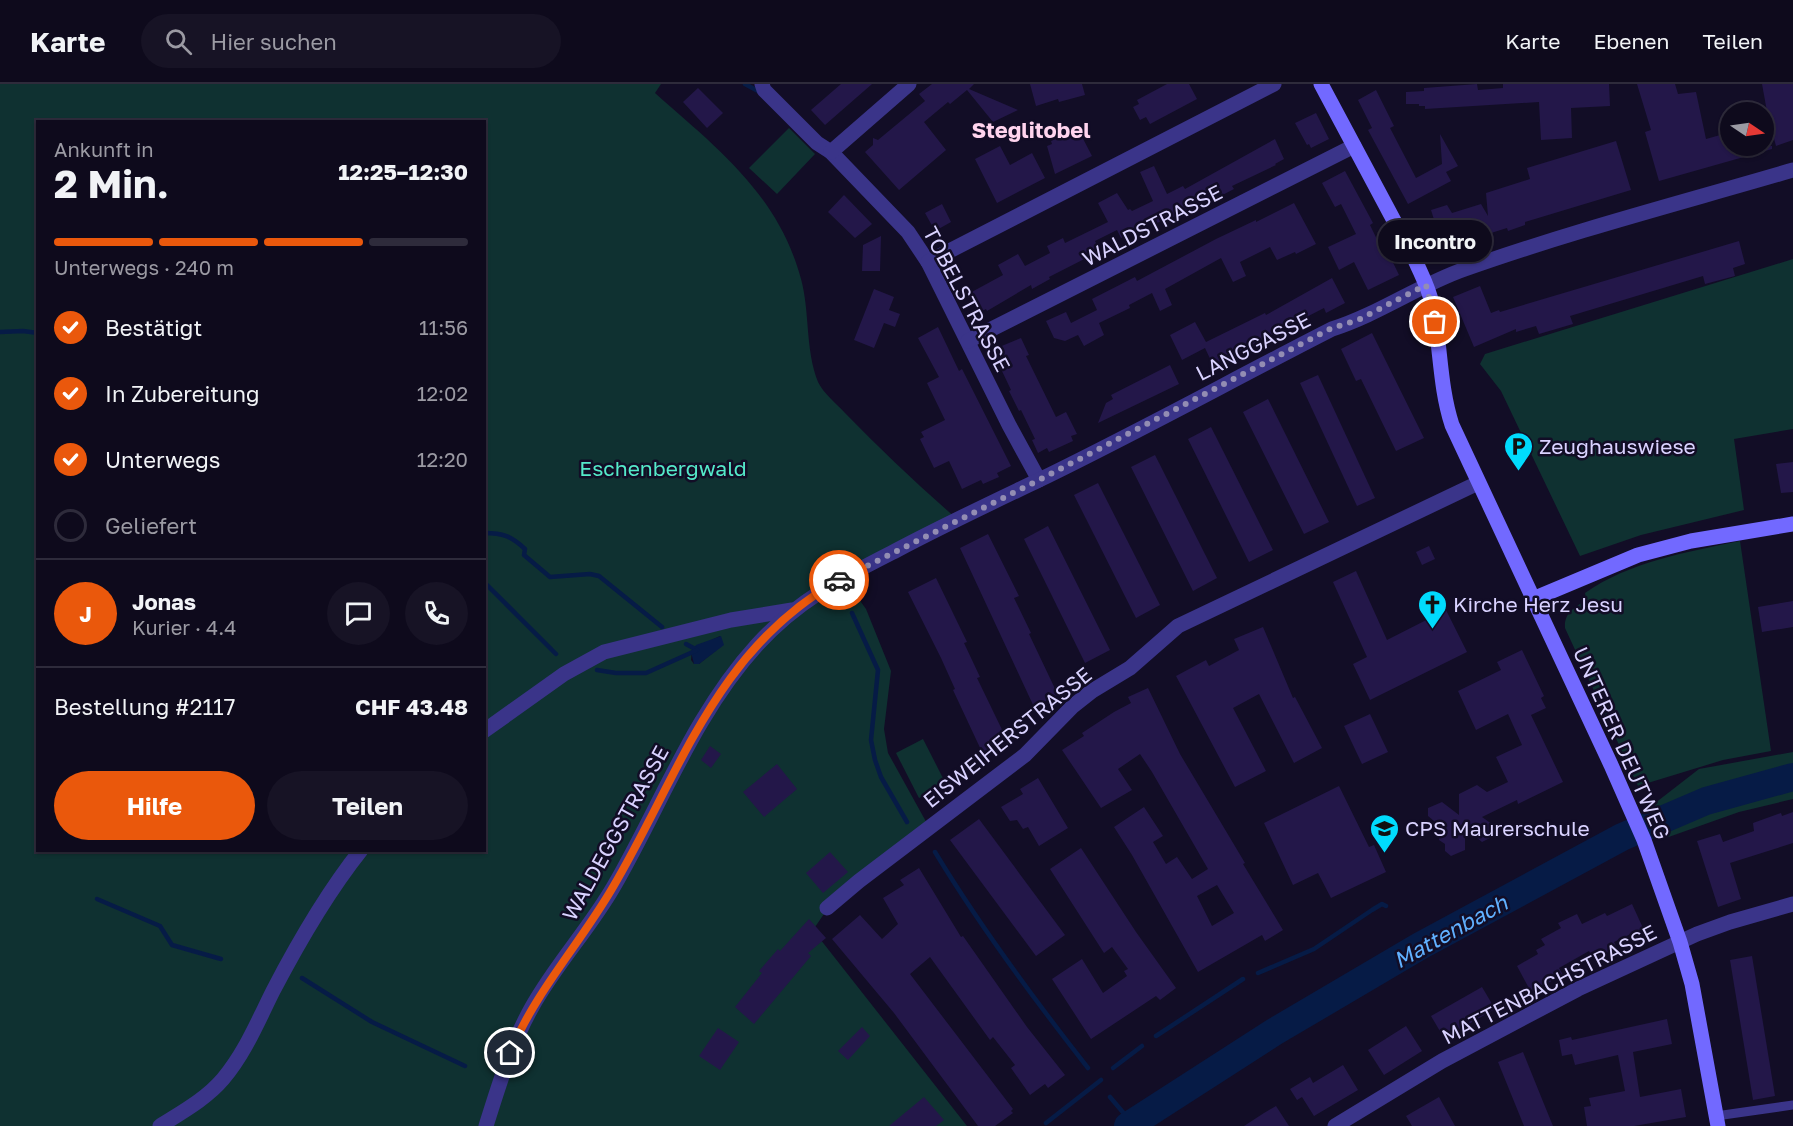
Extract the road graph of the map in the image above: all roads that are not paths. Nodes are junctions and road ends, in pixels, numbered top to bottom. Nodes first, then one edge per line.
1 (762, 84) edge
2 (909, 84) edge
3 (1274, 84) edge
4 (1321, 84) edge
5 (1354, 146) junction
6 (831, 152) junction
7 (1793, 170) edge
8 (928, 262) junction
9 (1426, 285) junction
10 (968, 341) junction
11 (1039, 480) junction
12 (1478, 483) junction
13 (1793, 524) edge
14 (1533, 598) junction
15 (792, 610) junction
16 (486, 730) edge
17 (359, 852) edge
18 (1793, 904) edge
19 (828, 908) dead end
20 (1680, 942) junction
21 (1793, 1105) edge
22 (1717, 1121) edge
23 (160, 1126) edge
24 (486, 1126) edge
25 (1335, 1126) edge

1 - 6 street, TOBELSTRASSE
2 - 6 street
3 - 8 street
4 - 5 main road, UNTERER DEUTWEG
5 - 9 main road, UNTERER DEUTWEG
5 - 10 street, WALDSTRASSE
6 - 8 street, TOBELSTRASSE
7 - 9 street, LANGGASSE
8 - 10 street, TOBELSTRASSE
9 - 11 street, LANGGASSE
9 - 12 main road, UNTERER DEUTWEG
10 - 11 street, TOBELSTRASSE
11 - 15 street, LANGGASSE
12 - 14 main road, UNTERER DEUTWEG
12 - 19 street, EISWEIHERSTRASSE
13 - 14 main road
14 - 20 main road, UNTERER DEUTWEG
15 - 16 street
15 - 24 street, WALDEGGSTRASSE
17 - 23 street
18 - 20 street, MATTENBACHSTRASSE
20 - 22 main road, UNTERER DEUTWEG
20 - 25 street, MATTENBACHSTRASSE
21 - 22 lane

